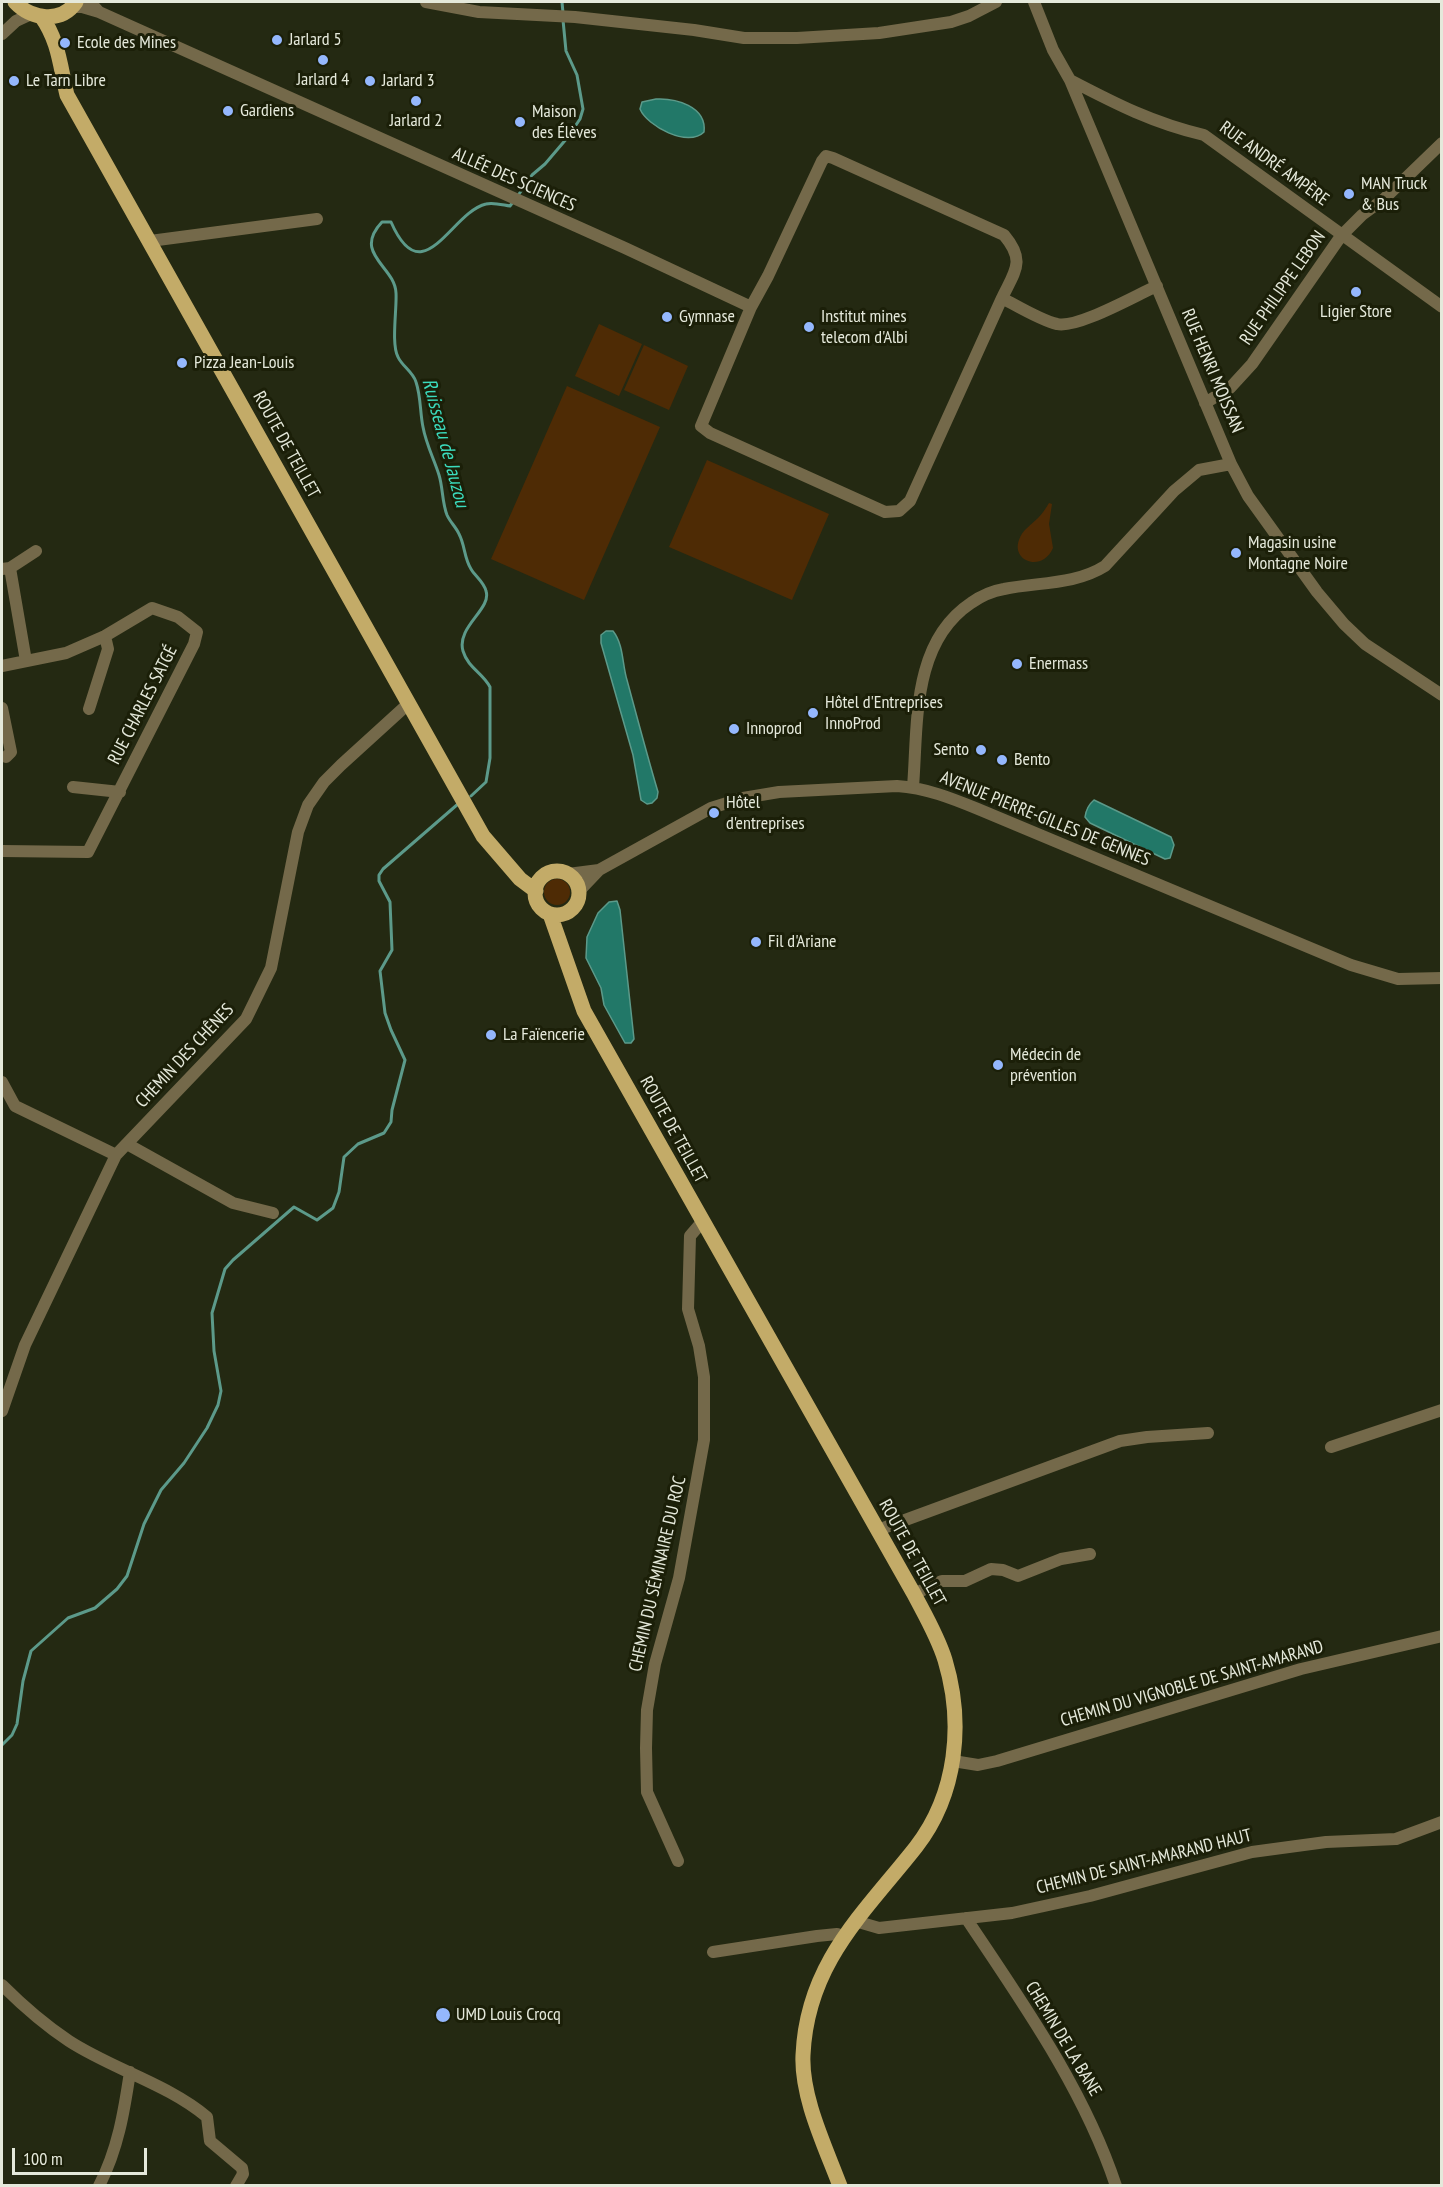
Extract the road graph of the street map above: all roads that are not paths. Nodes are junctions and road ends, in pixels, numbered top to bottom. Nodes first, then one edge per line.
1 (14, 2) edge
2 (90, 2) edge
3 (426, 2) edge
4 (995, 2) edge
5 (1034, 2) edge
6 (70, 7) edge
7 (99, 12) junction
8 (36, 15) junction
9 (4, 31) edge
10 (56, 41) junction
11 (1070, 80) junction
12 (1442, 143) edge
13 (316, 219) dead end
14 (1341, 236) junction
15 (150, 241) junction
16 (1157, 286) junction
17 (1002, 298) junction
18 (751, 307) junction
19 (1442, 307) edge
20 (1205, 403) junction
21 (1231, 464) junction
22 (36, 551) dead end
23 (6, 568) edge
24 (105, 636) junction
25 (26, 661) junction
26 (2, 666) edge
27 (1442, 695) edge
28 (408, 704) junction
29 (2, 708) edge
30 (89, 709) dead end
31 (6, 757) dead end
32 (73, 787) dead end
33 (913, 787) junction
34 (120, 792) junction
35 (2, 851) edge
36 (502, 858) junction
37 (599, 870) junction
38 (547, 874) junction
39 (567, 874) junction
40 (536, 891) junction
41 (579, 891) junction
42 (569, 912) junction
43 (550, 914) junction
44 (566, 962) junction
45 (1442, 978) edge
46 (2, 1082) edge
47 (127, 1144) junction
48 (116, 1155) junction
49 (273, 1213) dead end
50 (702, 1222) junction
51 (1442, 1410) edge
52 (2, 1411) edge
53 (1208, 1432) dead end
54 (1331, 1447) dead end
55 (878, 1530) junction
56 (1090, 1554) dead end
57 (914, 1594) junction
58 (1442, 1636) edge
59 (953, 1761) junction
60 (1442, 1822) edge
61 (678, 1861) dead end
62 (966, 1918) junction
63 (855, 1921) junction
64 (843, 1936) junction
65 (713, 1952) dead end
66 (2, 1985) edge
67 (130, 2072) junction
68 (99, 2186) edge
69 (236, 2186) edge
70 (840, 2186) edge
71 (1116, 2186) edge

1 - 8 main road
1 - 9 street
2 - 7 street, ALLÉE DES SCIENCES
3 - 4 street
5 - 11 street, RUE HENRI MOISSAN
6 - 7 street, ALLÉE DES SCIENCES
6 - 8 main road
6 - 10 main road, ROUTE DE TEILLET
7 - 18 street, ALLÉE DES SCIENCES
8 - 9 street
8 - 10 main road, ROUTE DE TEILLET
10 - 15 main road, ROUTE DE TEILLET
11 - 14 street, RUE ANDRÉ AMPÈRE
11 - 16 street, RUE HENRI MOISSAN
12 - 14 street, RUE PHILIPPE LEBON
13 - 15 street
14 - 19 street, RUE ANDRÉ AMPÈRE
14 - 20 street, RUE PHILIPPE LEBON
15 - 28 main road, ROUTE DE TEILLET
16 - 17 street
16 - 20 street, RUE HENRI MOISSAN
17 - 18 street
17 - 18 street
20 - 21 street, RUE HENRI MOISSAN
21 - 27 street, RUE HENRI MOISSAN
21 - 33 street
22 - 23 street
23 - 25 street
24 - 25 street, RUE CHARLES SATGÉ
24 - 30 street
24 - 34 street, RUE CHARLES SATGÉ
25 - 26 street, RUE CHARLES SATGÉ
28 - 36 main road, ROUTE DE TEILLET
28 - 47 street, CHEMIN DES CHÊNES
29 - 31 street
32 - 34 street, RUE CHARLES SATGÉ
33 - 37 street, AVENUE PIERRE-GILLES DE GENNES
33 - 45 street, AVENUE PIERRE-GILLES DE GENNES
34 - 35 street, RUE CHARLES SATGÉ
36 - 38 main road, ROUTE DE TEILLET
36 - 40 main road, ROUTE DE TEILLET
37 - 39 street, AVENUE PIERRE-GILLES DE GENNES
37 - 41 street, AVENUE PIERRE-GILLES DE GENNES
38 - 39 main road
38 - 40 main road
39 - 41 main road
40 - 43 main road
41 - 42 main road
42 - 43 main road
42 - 44 main road, ROUTE DE TEILLET
43 - 44 main road, ROUTE DE TEILLET
44 - 50 main road, ROUTE DE TEILLET
46 - 48 street
47 - 48 street, CHEMIN DES CHÊNES
47 - 49 street
48 - 52 street, CHEMIN DES CHÊNES
50 - 55 main road, ROUTE DE TEILLET
50 - 61 street, CHEMIN DU SÉMINAIRE DU ROC
51 - 54 street
53 - 55 street
55 - 57 main road, ROUTE DE TEILLET
56 - 57 street
57 - 59 main road, ROUTE DE TEILLET
58 - 59 street, CHEMIN DU VIGNOBLE DE SAINT-AMARAND
59 - 63 main road, ROUTE DE TEILLET
60 - 62 street, CHEMIN DE SAINT-AMARAND HAUT
62 - 63 street, CHEMIN DE SAINT-AMARAND HAUT
62 - 71 street, CHEMIN DE LA BANE
63 - 64 main road, ROUTE DE TEILLET
64 - 65 street
64 - 70 main road, ROUTE DE TEILLET
66 - 67 street
67 - 68 street
67 - 69 street

